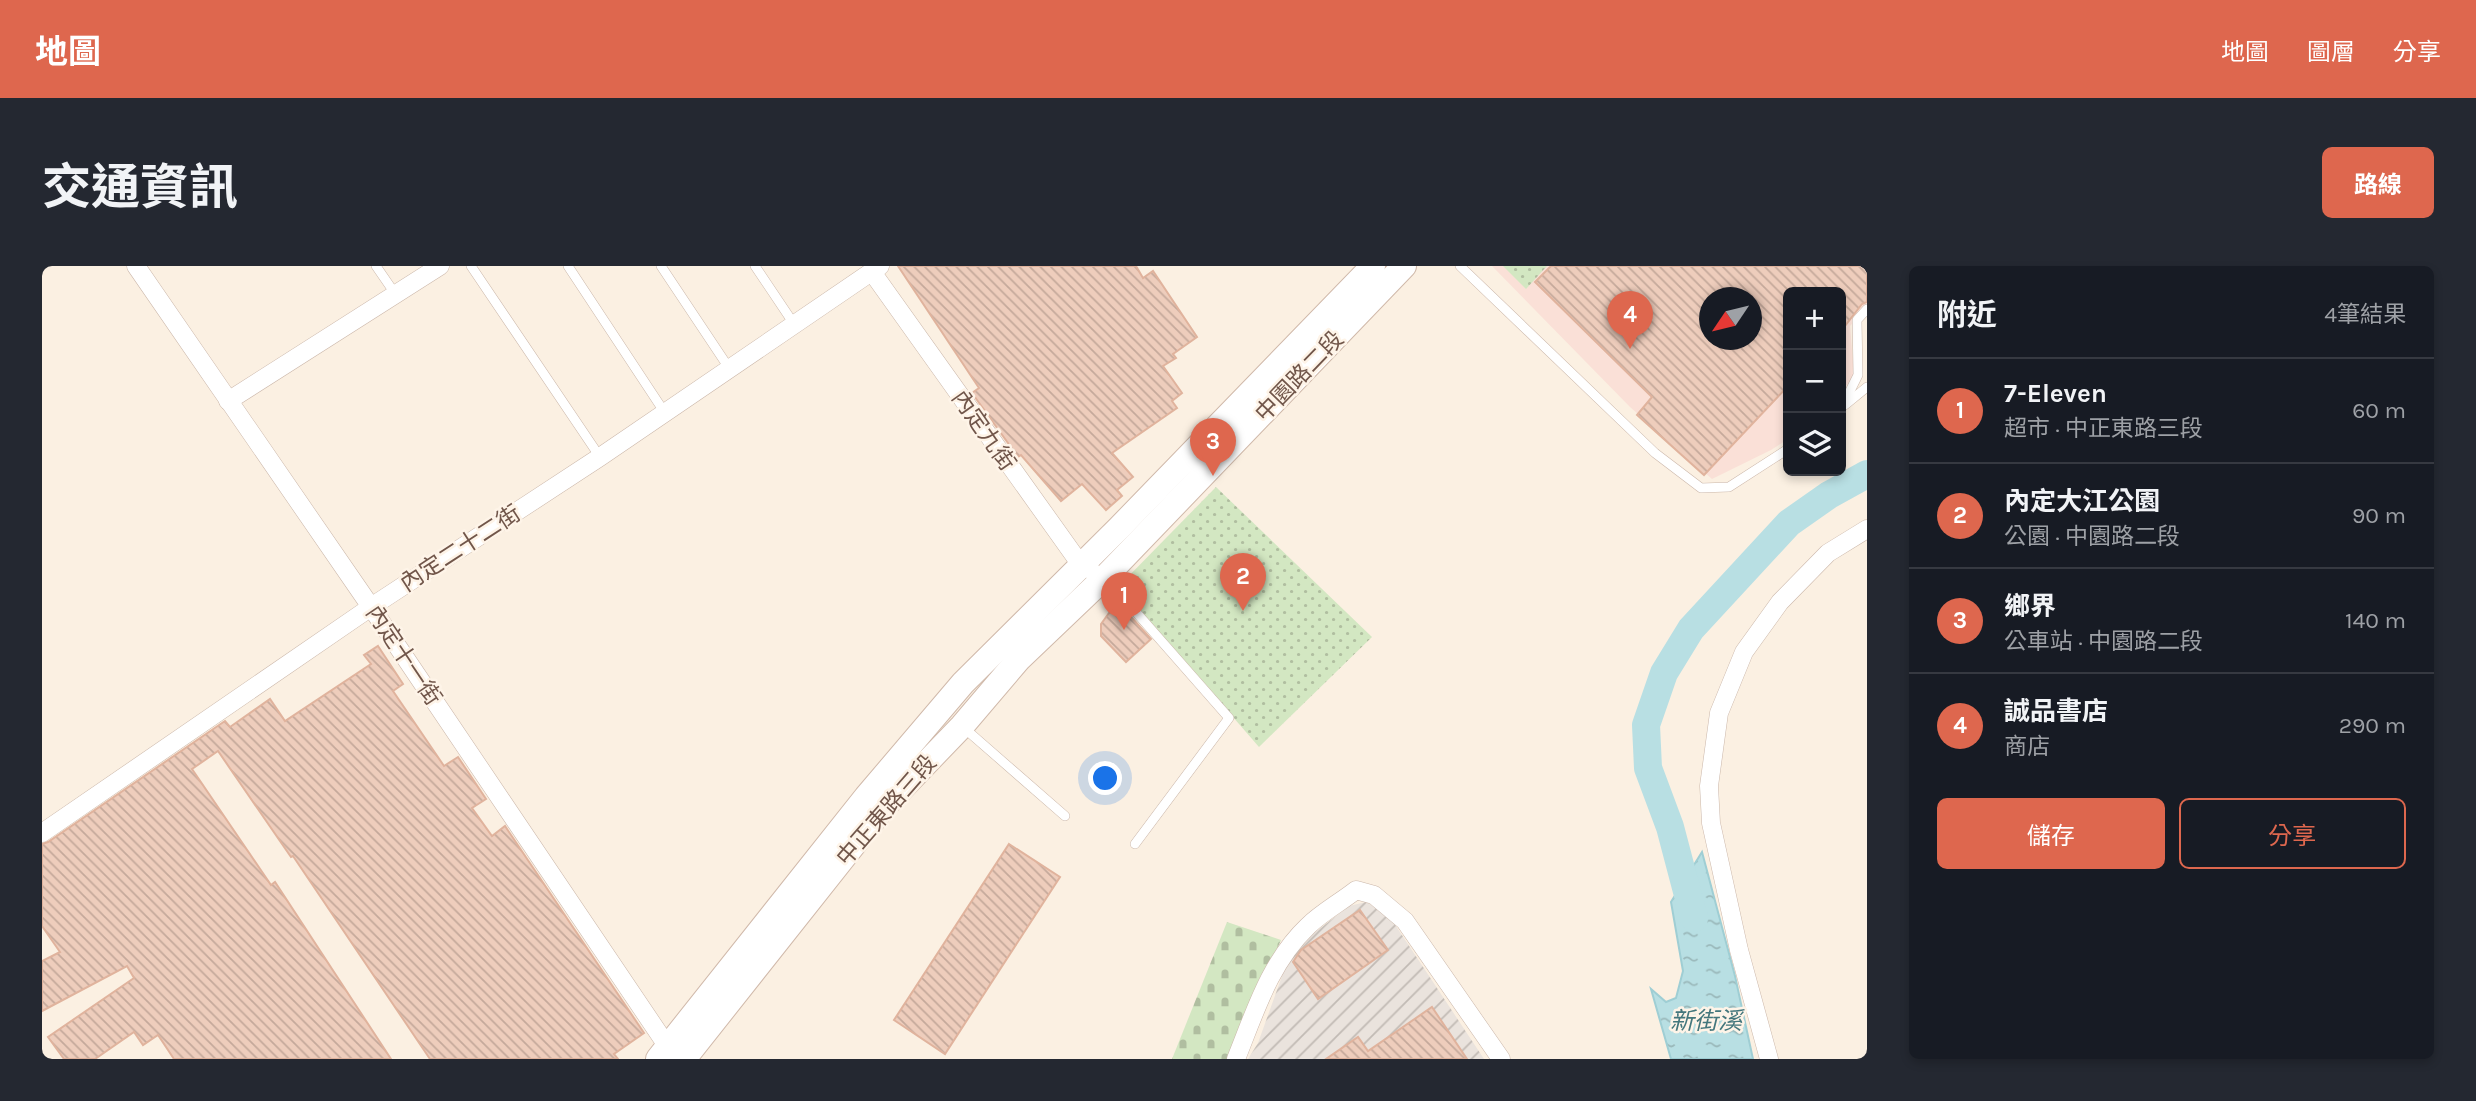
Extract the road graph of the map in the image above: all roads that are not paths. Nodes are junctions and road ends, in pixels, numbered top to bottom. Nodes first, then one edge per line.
1 (136, 266) edge
2 (376, 266) edge
3 (440, 266) edge
4 (471, 266) edge
5 (568, 266) edge
6 (662, 266) edge
7 (755, 266) edge
8 (1373, 266) edge
9 (1404, 266) edge
10 (1460, 266) edge
11 (866, 271) edge
12 (396, 295) junction
13 (1867, 309) edge
14 (794, 324) junction
15 (730, 368) junction
16 (1867, 387) edge
17 (1846, 399) edge
18 (228, 401) junction
19 (1846, 405) edge
20 (665, 413) junction
21 (1783, 452) edge
22 (600, 457) junction
23 (1867, 529) edge
24 (1081, 565) junction
25 (1105, 577) junction
26 (371, 607) junction
27 (962, 726) junction
28 (1065, 816) dead end
29 (42, 833) edge
30 (1135, 844) dead end
31 (671, 1056) edge
32 (1236, 1059) edge
33 (1502, 1059) edge
34 (1769, 1059) edge

1 - 18 street, 內定十一街
2 - 12 lane
3 - 12 street
4 - 22 lane
5 - 20 lane
6 - 15 lane
7 - 14 lane
8 - 24 main road, 中園路二段
9 - 25 main road, 中園路二段
10 - 21 lane
11 - 14 street, 內定二十二街
11 - 24 street, 內定九街
12 - 18 street
13 - 17 lane
14 - 15 street, 內定二十二街
15 - 20 street, 內定二十二街
16 - 19 lane
18 - 26 street, 內定十一街
20 - 22 street, 內定二十二街
22 - 26 street, 內定二十二街
23 - 34 street
24 - 25 street, 內定九街
24 - 31 main road, 中園路二段
25 - 27 main road, 中正東路三段
25 - 30 lane
26 - 29 street, 內定二十二街
26 - 31 street, 內定十一街
27 - 28 lane
27 - 31 main road, 中正東路三段
32 - 33 street

